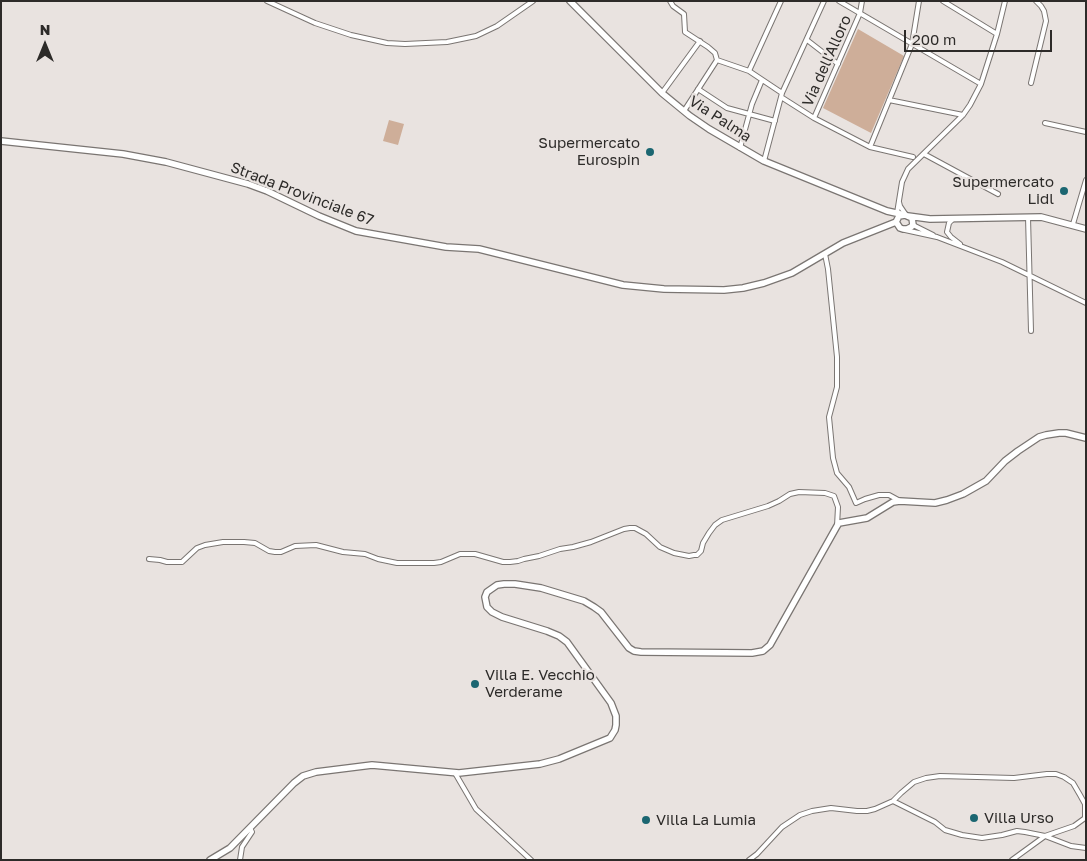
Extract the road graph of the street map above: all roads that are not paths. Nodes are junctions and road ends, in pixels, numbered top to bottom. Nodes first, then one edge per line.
1 (267, 1) edge
2 (532, 1) edge
3 (570, 1) edge
4 (670, 1) edge
5 (781, 1) edge
6 (824, 1) edge
7 (839, 1) edge
8 (862, 1) edge
9 (918, 1) edge
10 (943, 1) edge
11 (1005, 1) edge
12 (1036, 1) edge
13 (860, 13) junction
14 (997, 34) junction
15 (700, 40) junction
16 (807, 40) junction
17 (912, 44) junction
18 (717, 60) junction
19 (838, 64) junction
20 (749, 72) junction
21 (762, 80) junction
22 (1031, 83) dead end
23 (981, 84) junction
24 (698, 89) junction
25 (662, 93) junction
26 (782, 95) junction
27 (889, 100) junction
28 (684, 111) junction
29 (750, 114) junction
30 (963, 115) junction
31 (814, 118) junction
32 (775, 121) junction
33 (1045, 123) dead end
34 (1086, 132) edge
35 (1, 141) edge
36 (870, 146) junction
37 (740, 148) junction
38 (924, 154) junction
39 (913, 156) dead end
40 (764, 161) junction
41 (1086, 180) edge
42 (998, 194) dead end
43 (898, 200) junction
44 (887, 211) junction
45 (907, 215) junction
46 (1028, 217) junction
47 (896, 219) junction
48 (930, 219) junction
49 (953, 219) junction
50 (913, 224) junction
51 (1073, 224) junction
52 (902, 229) junction
53 (1086, 229) edge
54 (876, 231) junction
55 (937, 237) junction
56 (963, 247) junction
57 (825, 254) junction
58 (1029, 276) junction
59 (1086, 303) edge
60 (1031, 331) dead end
61 (1086, 438) edge
62 (900, 501) junction
63 (836, 526) junction
64 (148, 559) dead end
65 (455, 773) junction
66 (892, 801) junction
67 (250, 828) junction
68 (1045, 836) junction
69 (1086, 848) edge
70 (210, 860) edge
71 (240, 860) edge
72 (531, 860) edge
73 (749, 860) edge
74 (1012, 860) edge

1 - 2 street
3 - 25 street, Via Palma
4 - 15 street
5 - 20 street
6 - 16 street
7 - 13 street
8 - 13 street, Via dell'Alloro
9 - 17 street
10 - 14 street
11 - 14 street
12 - 22 street
13 - 17 street
13 - 19 street, Via dell'Alloro
14 - 23 street
15 - 18 street
15 - 25 street
16 - 19 street
16 - 26 street
17 - 23 street
17 - 27 street
18 - 20 street
18 - 24 street
19 - 31 street, Via dell'Alloro
20 - 21 street
21 - 26 street
21 - 29 street
23 - 30 street
24 - 28 street
24 - 29 street
25 - 28 street, Via Palma
26 - 31 street
26 - 32 street
27 - 30 street
27 - 36 street
28 - 37 street, Via Palma
29 - 32 street
29 - 37 street
30 - 38 street
31 - 36 street
32 - 40 street
33 - 34 street
35 - 57 street, Strada Provinciale 67
36 - 39 street
37 - 40 street, Via Palma
38 - 42 street
38 - 43 street
40 - 44 street, Via Palma
41 - 51 street
43 - 44 street
43 - 45 street
43 - 47 street
44 - 47 street
44 - 47 street
45 - 47 street
45 - 48 street
45 - 50 street
46 - 49 street
46 - 51 street
46 - 58 street
47 - 52 street
47 - 54 street
48 - 49 street
48 - 50 street
49 - 56 street
50 - 52 street
50 - 55 street
51 - 53 street
52 - 54 street
52 - 55 street
54 - 57 street, Strada Provinciale 67
55 - 56 street
56 - 58 street
57 - 62 street
58 - 59 street
58 - 60 street
61 - 62 street
62 - 63 street
63 - 64 street
63 - 65 street
65 - 67 street
65 - 72 street
66 - 68 street
66 - 68 street
66 - 73 street
67 - 70 street
67 - 71 street
68 - 69 street
68 - 74 street

